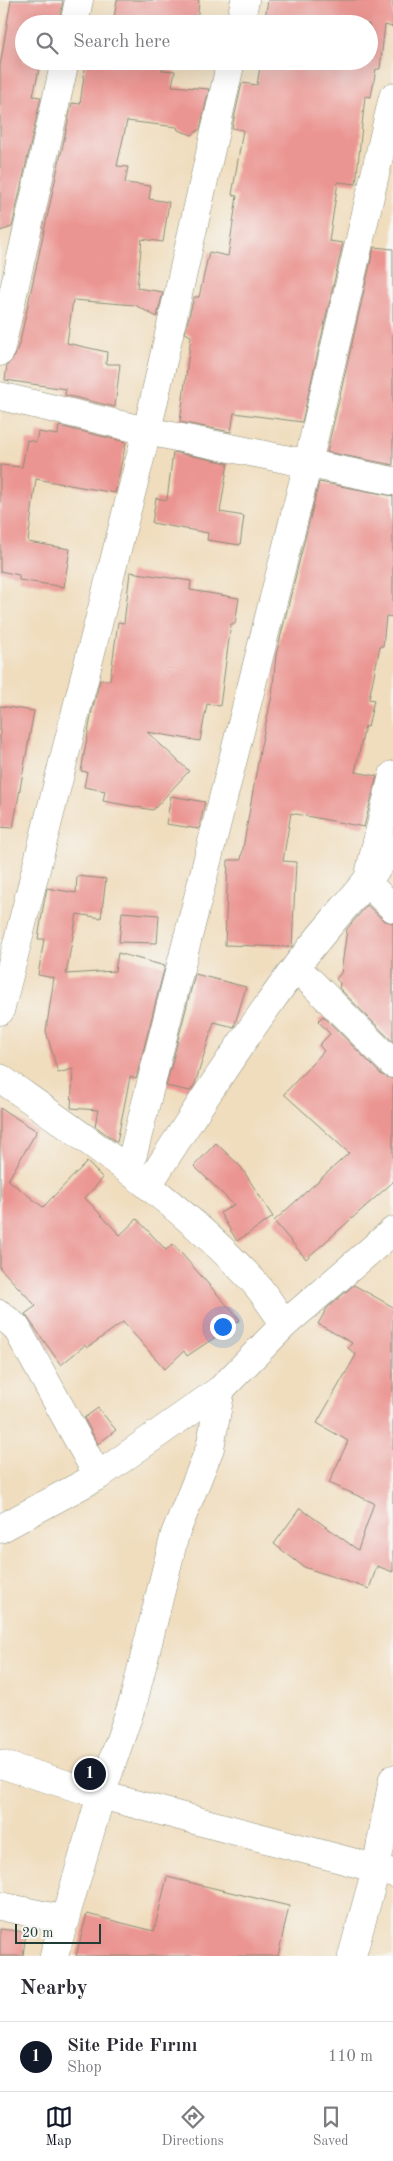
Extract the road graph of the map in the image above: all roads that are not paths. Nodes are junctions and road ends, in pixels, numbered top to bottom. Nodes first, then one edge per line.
1 (79, 0) edge
2 (245, 0) edge
3 (76, 15) edge
4 (242, 15) edge
5 (63, 70) edge
6 (229, 70) edge
7 (393, 97) edge
8 (0, 352) edge
9 (0, 396) edge
10 (147, 431) junction
11 (308, 463) junction
12 (393, 481) edge
13 (393, 775) edge
14 (393, 847) edge
15 (367, 882) junction
16 (393, 908) edge
17 (296, 967) junction
18 (0, 1011) edge
19 (393, 1064) edge
20 (0, 1078) edge
21 (139, 1177) junction
22 (393, 1231) edge
23 (0, 1314) edge
24 (285, 1324) junction
25 (221, 1389) junction
26 (98, 1476) junction
27 (0, 1529) edge
28 (0, 1764) edge
29 (393, 1779) edge
30 (101, 1795) junction
31 (384, 1871) edge
32 (0, 1906) edge
33 (66, 1920) junction
34 (54, 1956) edge
35 (352, 1956) edge

1 - 3 street
2 - 4 street
5 - 8 street
6 - 10 street
7 - 11 street
9 - 10 street
10 - 11 street
10 - 18 street
11 - 12 street
11 - 21 street
13 - 15 street
14 - 15 street
15 - 16 street
15 - 17 street
17 - 19 street
17 - 21 street
20 - 21 street
21 - 24 street
22 - 24 street
23 - 26 street
24 - 25 street
25 - 26 street
25 - 30 street
26 - 27 street
28 - 30 street
29 - 31 street
30 - 31 street
30 - 33 street
31 - 35 street
32 - 33 street
33 - 34 street

